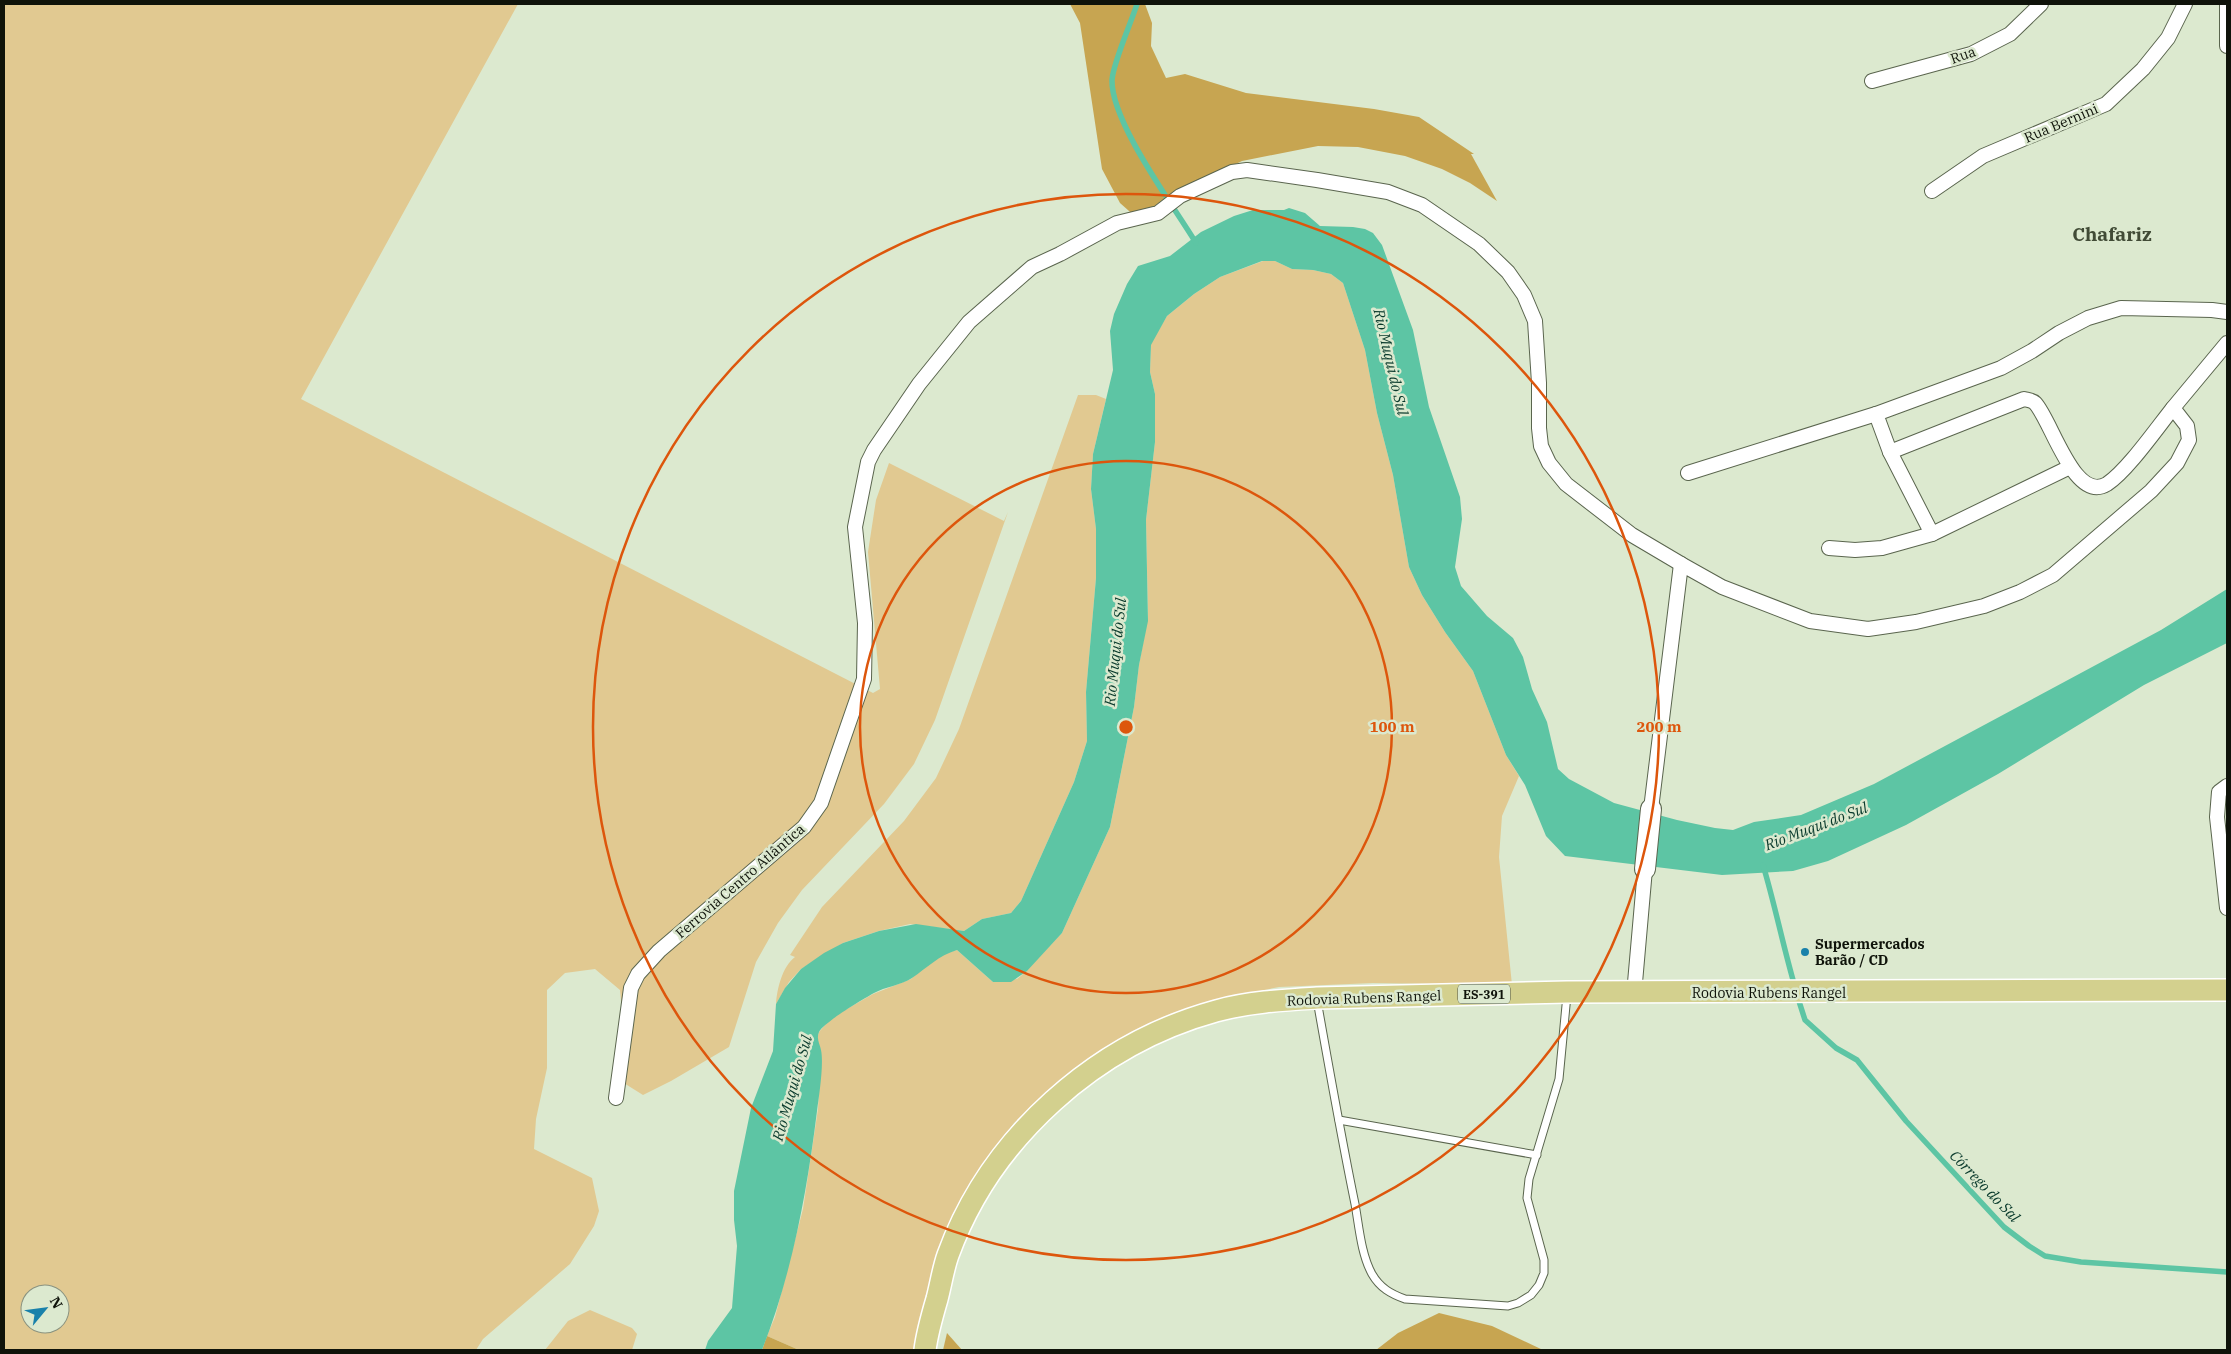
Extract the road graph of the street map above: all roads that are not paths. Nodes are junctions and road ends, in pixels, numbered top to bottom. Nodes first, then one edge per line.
1 (2041, 4) edge
2 (2185, 4) edge
3 (2227, 4) edge
4 (2227, 46) edge
5 (1872, 81) dead end
6 (1932, 191) dead end
7 (2227, 312) edge
8 (2227, 343) edge
9 (2173, 408) junction
10 (1876, 414) junction
11 (1890, 452) junction
12 (2070, 467) junction
13 (1688, 473) dead end
14 (1932, 534) junction
15 (1829, 548) dead end
16 (1681, 564) junction
17 (2227, 786) edge
18 (1651, 809) joint
19 (2222, 817) edge
20 (1645, 869) joint
21 (2227, 908) edge
22 (2227, 990) edge
23 (1567, 992) junction
24 (1634, 994) junction
25 (1317, 998) junction
26 (616, 1098) dead end
27 (1339, 1120) junction
28 (1536, 1154) junction
29 (925, 1350) edge

1 - 5 street, Rua
2 - 6 street, Rua Bernini
3 - 4 street
7 - 10 street
8 - 9 street
9 - 12 street
9 - 16 street, Ferrovia Centro Atlântica
10 - 11 street
10 - 13 street
11 - 12 street
11 - 14 street
12 - 14 street
14 - 15 street
16 - 18 street
16 - 26 street, Ferrovia Centro Atlântica
17 - 19 street
18 - 20 street
19 - 21 street
20 - 24 street
22 - 24 main road, Rodovia Rubens Rangel / ES-391
23 - 24 main road, Rodovia Rubens Rangel / ES-391
23 - 25 main road, Rodovia Rubens Rangel / ES-391
23 - 28 lane
25 - 27 lane
25 - 29 main road, Rodovia Rubens Rangel / ES-391
27 - 28 lane
27 - 28 lane

